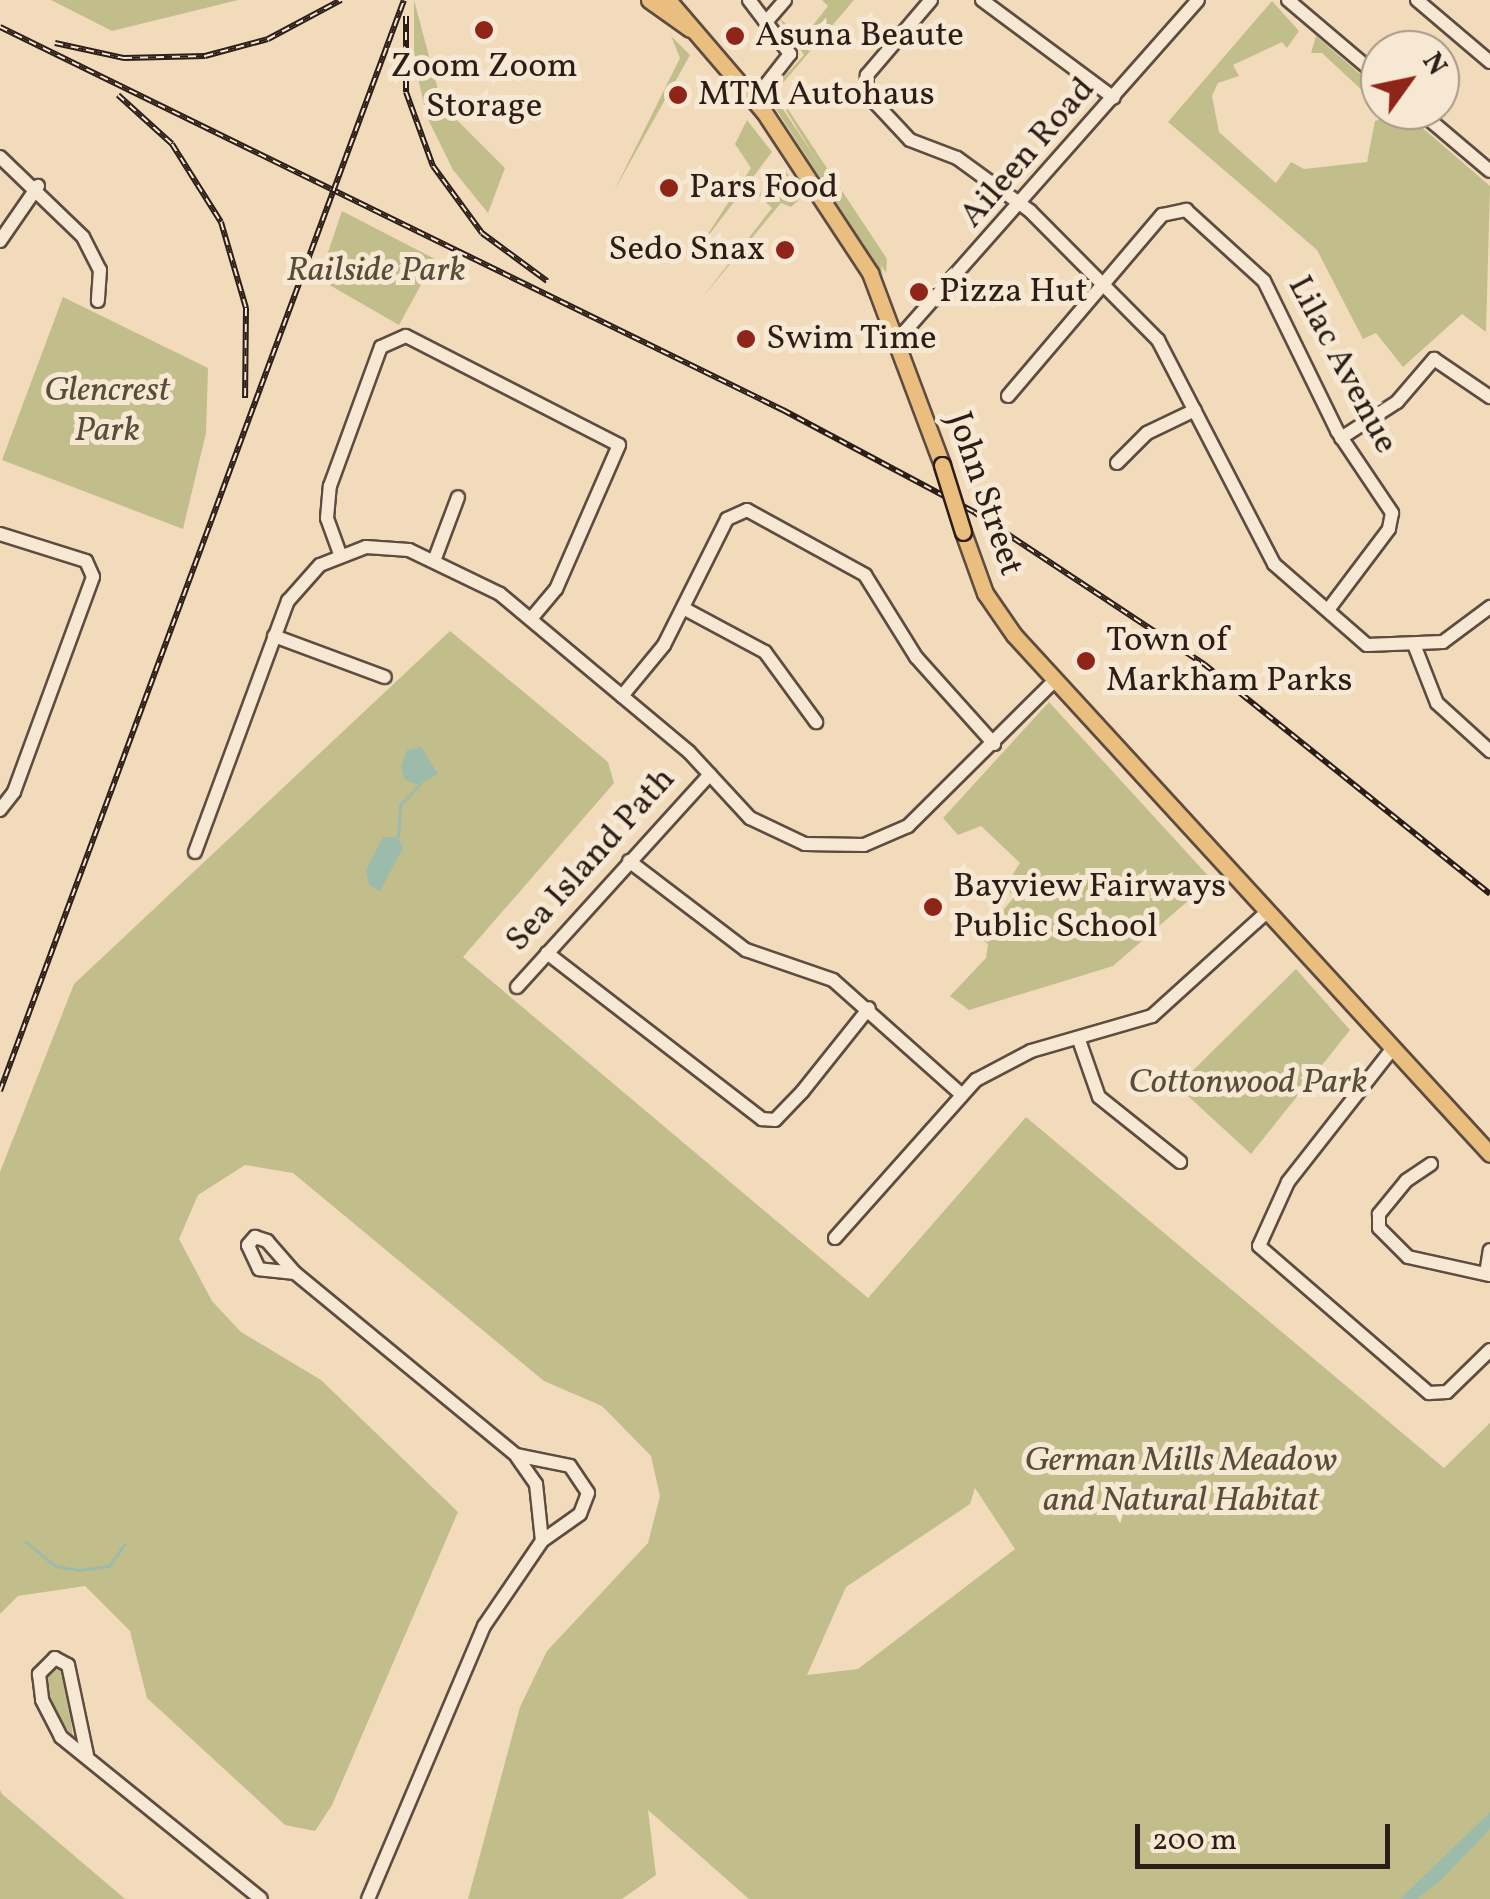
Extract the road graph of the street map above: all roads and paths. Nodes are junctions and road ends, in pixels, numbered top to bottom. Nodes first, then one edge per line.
1 (649, 0) edge
2 (668, 0) edge
3 (748, 0) edge
4 (785, 0) edge
5 (931, 0) edge
6 (982, 0) edge
7 (1198, 0) edge
8 (1288, 0) edge
9 (1417, 0) edge
10 (766, 22) junction
11 (690, 30) junction
12 (1360, 61) edge
13 (1490, 62) edge
14 (1114, 98) junction
15 (754, 100) junction
16 (1442, 130) edge
17 (0, 157) edge
18 (1490, 171) edge
19 (38, 186) junction
20 (1022, 207) junction
21 (0, 240) edge
22 (1104, 282) junction
23 (98, 301) dead end
24 (899, 338) junction
25 (1008, 396) dead end
26 (1490, 397) edge
27 (1195, 410) junction
28 (1341, 438) junction
29 (1117, 463) dead end
30 (458, 496) dead end
31 (0, 534) edge
32 (340, 554) junction
33 (434, 561) junction
34 (1490, 607) edge
35 (683, 608) junction
36 (1328, 610) junction
37 (531, 619) junction
38 (274, 636) junction
39 (1415, 647) junction
40 (385, 677) dead end
41 (1056, 680) junction
42 (622, 696) junction
43 (816, 722) dead end
44 (994, 744) junction
45 (1490, 752) edge
46 (710, 774) junction
47 (0, 810) edge
48 (194, 852) dead end
49 (629, 861) junction
50 (1268, 911) junction
51 (546, 953) junction
52 (517, 988) dead end
53 (869, 1008) junction
54 (1080, 1040) junction
55 (1393, 1048) junction
56 (961, 1094) junction
57 (1490, 1154) edge
58 (1180, 1162) dead end
59 (1431, 1164) dead end
60 (835, 1238) dead end
61 (1490, 1250) edge
62 (295, 1273) dead end
63 (1488, 1274) edge
64 (1490, 1350) edge
65 (516, 1455) junction
66 (542, 1540) junction
67 (87, 1755) junction
68 (367, 1898) edge
69 (261, 1899) edge

1 - 11 main road, John Street
2 - 11 main road, John Street
3 - 10 street
4 - 10 street
5 - 20 street
6 - 14 street
7 - 14 street, Aileen Road
8 - 12 street
9 - 13 street
10 - 15 street
11 - 15 main road, John Street
14 - 20 street, Aileen Road
15 - 24 main road, John Street
16 - 18 street
17 - 19 street
19 - 21 street
19 - 23 street
20 - 22 street
20 - 24 street, Aileen Road
22 - 25 street, Lilac Avenue
22 - 27 street
22 - 28 street, Lilac Avenue
24 - 41 main road, John Street, bridge
26 - 28 street
27 - 29 street
27 - 36 street
28 - 36 street, Lilac Avenue
30 - 33 street
31 - 47 street
32 - 33 street
32 - 37 street
32 - 38 street
33 - 37 street
34 - 39 street
35 - 42 street
35 - 43 street
35 - 44 street
36 - 39 street
37 - 42 street
38 - 40 street
38 - 48 street
39 - 45 street
41 - 44 street
41 - 50 main road, John Street
42 - 46 street
44 - 46 street
46 - 49 street, Sea Island Path
49 - 51 street, Sea Island Path
49 - 53 street
50 - 54 street
50 - 55 main road, John Street
51 - 52 street, Sea Island Path
51 - 53 street
53 - 56 street
54 - 56 street
54 - 58 street
55 - 57 main road, John Street
55 - 64 street
56 - 60 street
59 - 63 street
61 - 63 street
62 - 65 street
65 - 66 street
65 - 66 street
66 - 68 street
67 - 67 street
67 - 69 street

